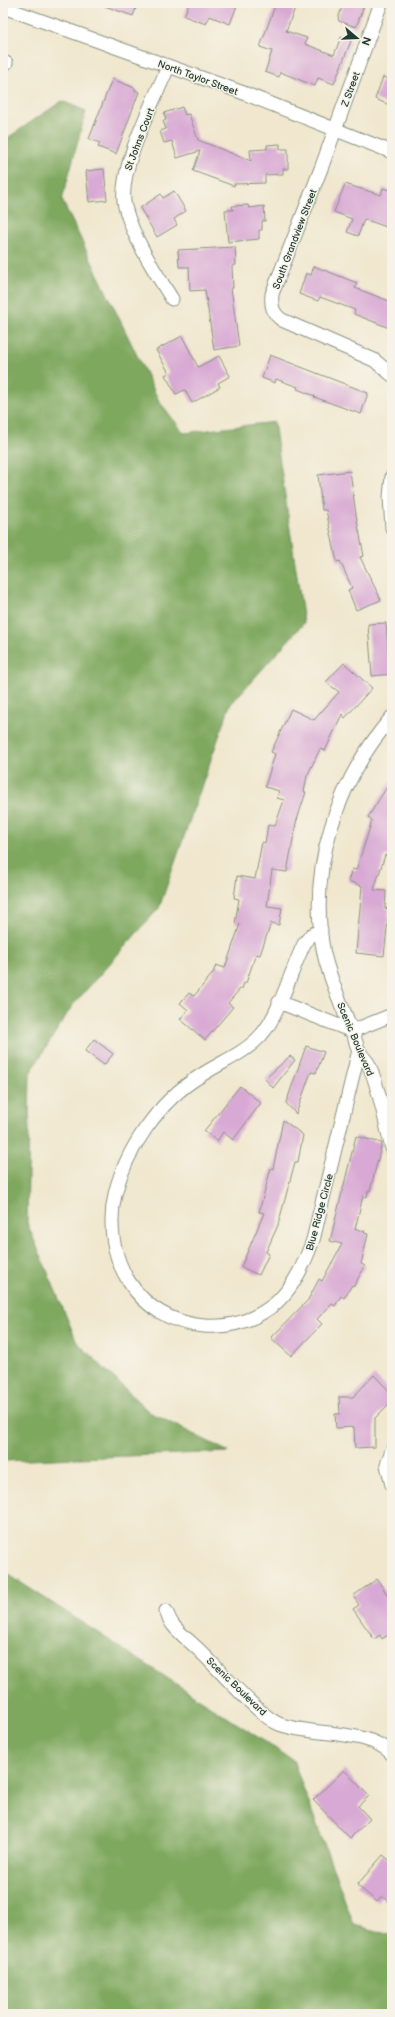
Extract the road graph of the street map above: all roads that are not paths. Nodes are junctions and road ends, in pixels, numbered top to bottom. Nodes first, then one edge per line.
1 (381, 3) edge
2 (3, 7) edge
3 (168, 67) junction
4 (335, 130) junction
5 (392, 152) edge
6 (172, 299) dead end
7 (392, 375) edge
8 (392, 476) edge
9 (392, 528) edge
10 (392, 717) edge
11 (321, 930) junction
12 (279, 1002) junction
13 (392, 1015) edge
14 (352, 1031) junction
15 (358, 1050) junction
16 (392, 1148) edge
17 (392, 1450) edge
18 (392, 1485) edge
19 (166, 1611) dead end
20 (392, 1754) edge

1 - 4 street, Z Street
2 - 3 street, North Taylor Street
3 - 4 street, North Taylor Street
3 - 6 street, St Johns Court
4 - 5 street, North Taylor Street
4 - 7 street, South Grandview Street
8 - 9 street
10 - 11 street, Scenic Boulevard
11 - 12 street, Blue Ridge Circle
11 - 14 street, Scenic Boulevard
12 - 14 street
12 - 15 street, Blue Ridge Circle
13 - 14 street
14 - 15 street, Scenic Boulevard
15 - 16 street, Scenic Boulevard
17 - 18 street
19 - 20 street, Scenic Boulevard

